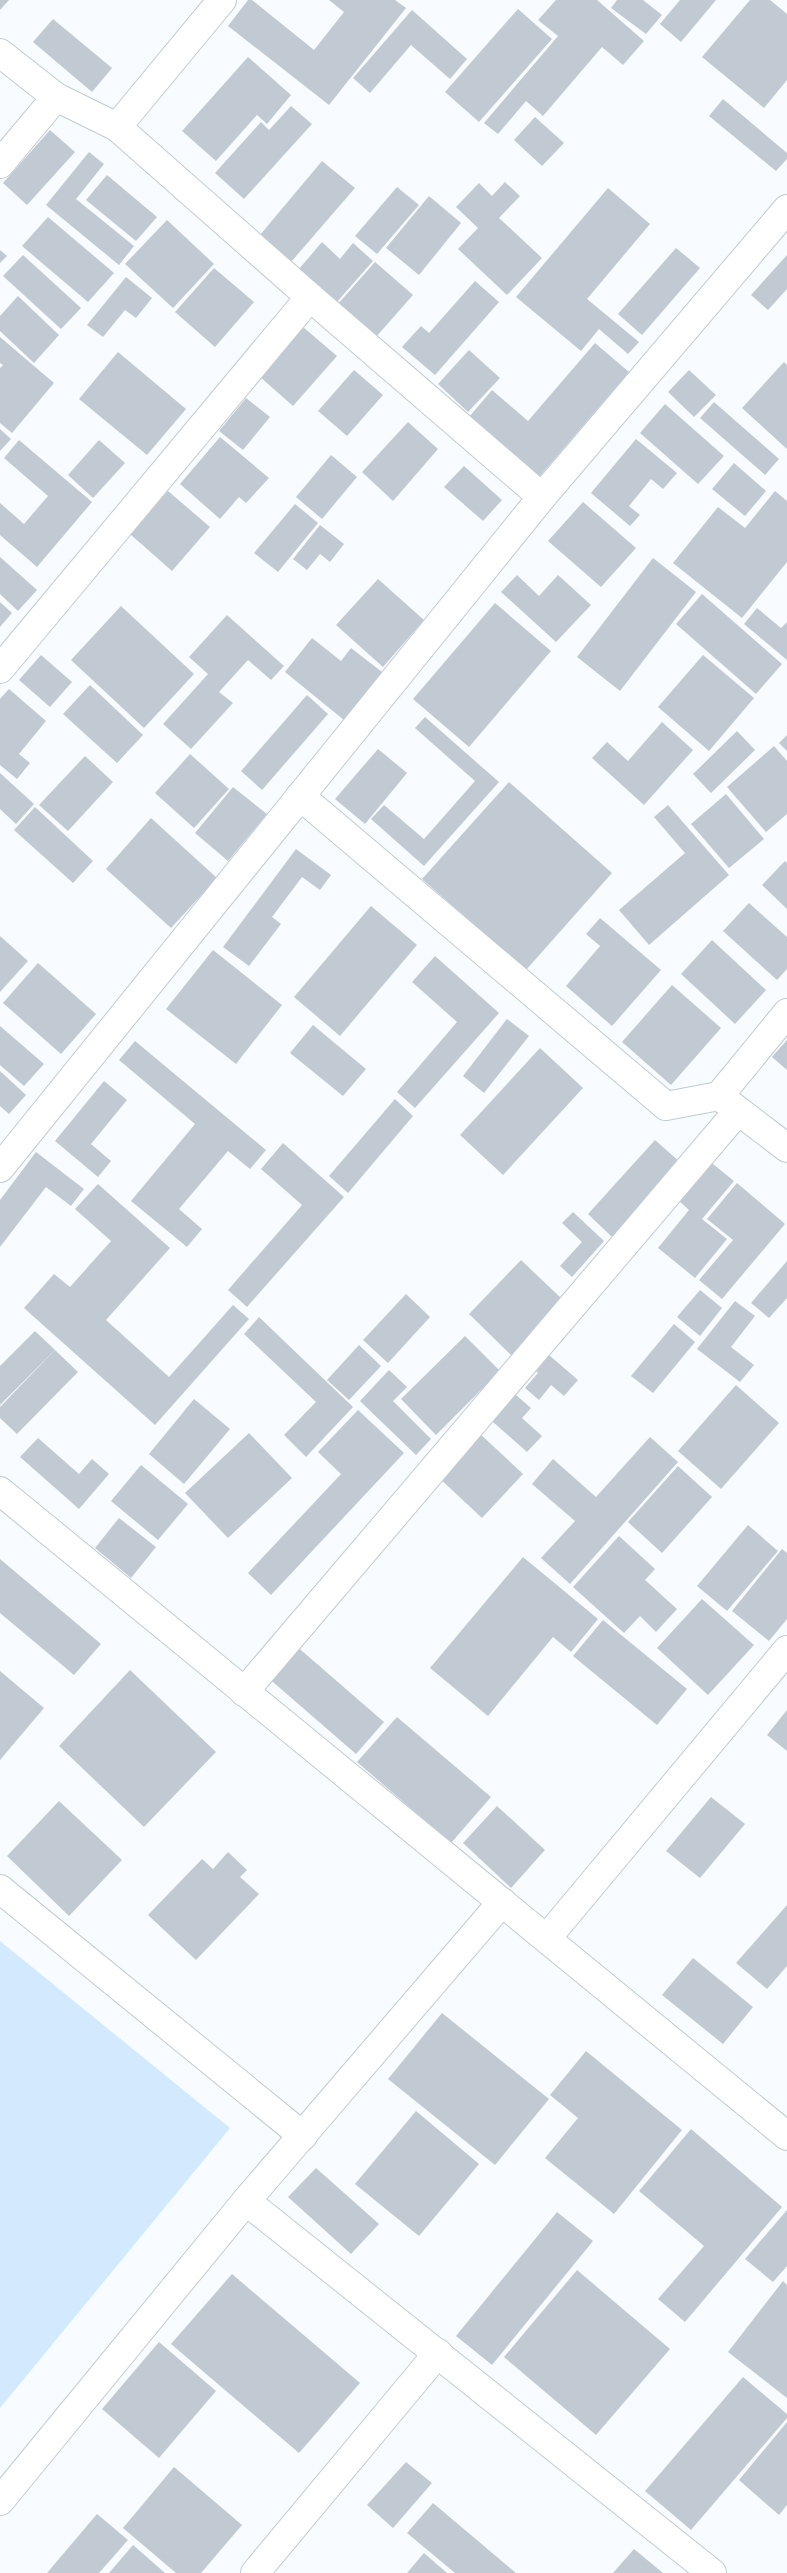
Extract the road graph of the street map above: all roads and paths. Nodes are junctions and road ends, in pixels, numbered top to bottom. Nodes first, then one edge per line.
1 (222, 0) edge
2 (0, 53) edge
3 (56, 97) junction
4 (117, 127) junction
5 (0, 164) edge
6 (787, 210) edge
7 (310, 298) junction
8 (542, 497) junction
9 (0, 669) edge
10 (300, 796) junction
11 (787, 1013) edge
12 (728, 1104) junction
13 (787, 1148) edge
14 (0, 1168) edge
15 (0, 1491) edge
16 (787, 1650) edge
17 (244, 1692) junction
18 (0, 1889) edge
19 (502, 1902) junction
20 (547, 1938) junction
21 (302, 2136) junction
22 (787, 2136) edge
23 (246, 2200) junction
24 (438, 2353) junction
25 (0, 2501) edge
26 (255, 2573) edge
27 (712, 2573) edge

1 - 4 street
2 - 3 street
3 - 4 street
3 - 5 street
4 - 7 street
6 - 8 street
7 - 8 street
7 - 9 street
8 - 10 street
10 - 12 street
10 - 14 street
11 - 12 street
12 - 13 street
12 - 17 street
15 - 17 street
16 - 20 street
17 - 19 street
18 - 21 street
19 - 20 street
19 - 21 street
20 - 22 street
21 - 23 street
23 - 24 street
23 - 25 street
24 - 26 street
24 - 27 street

